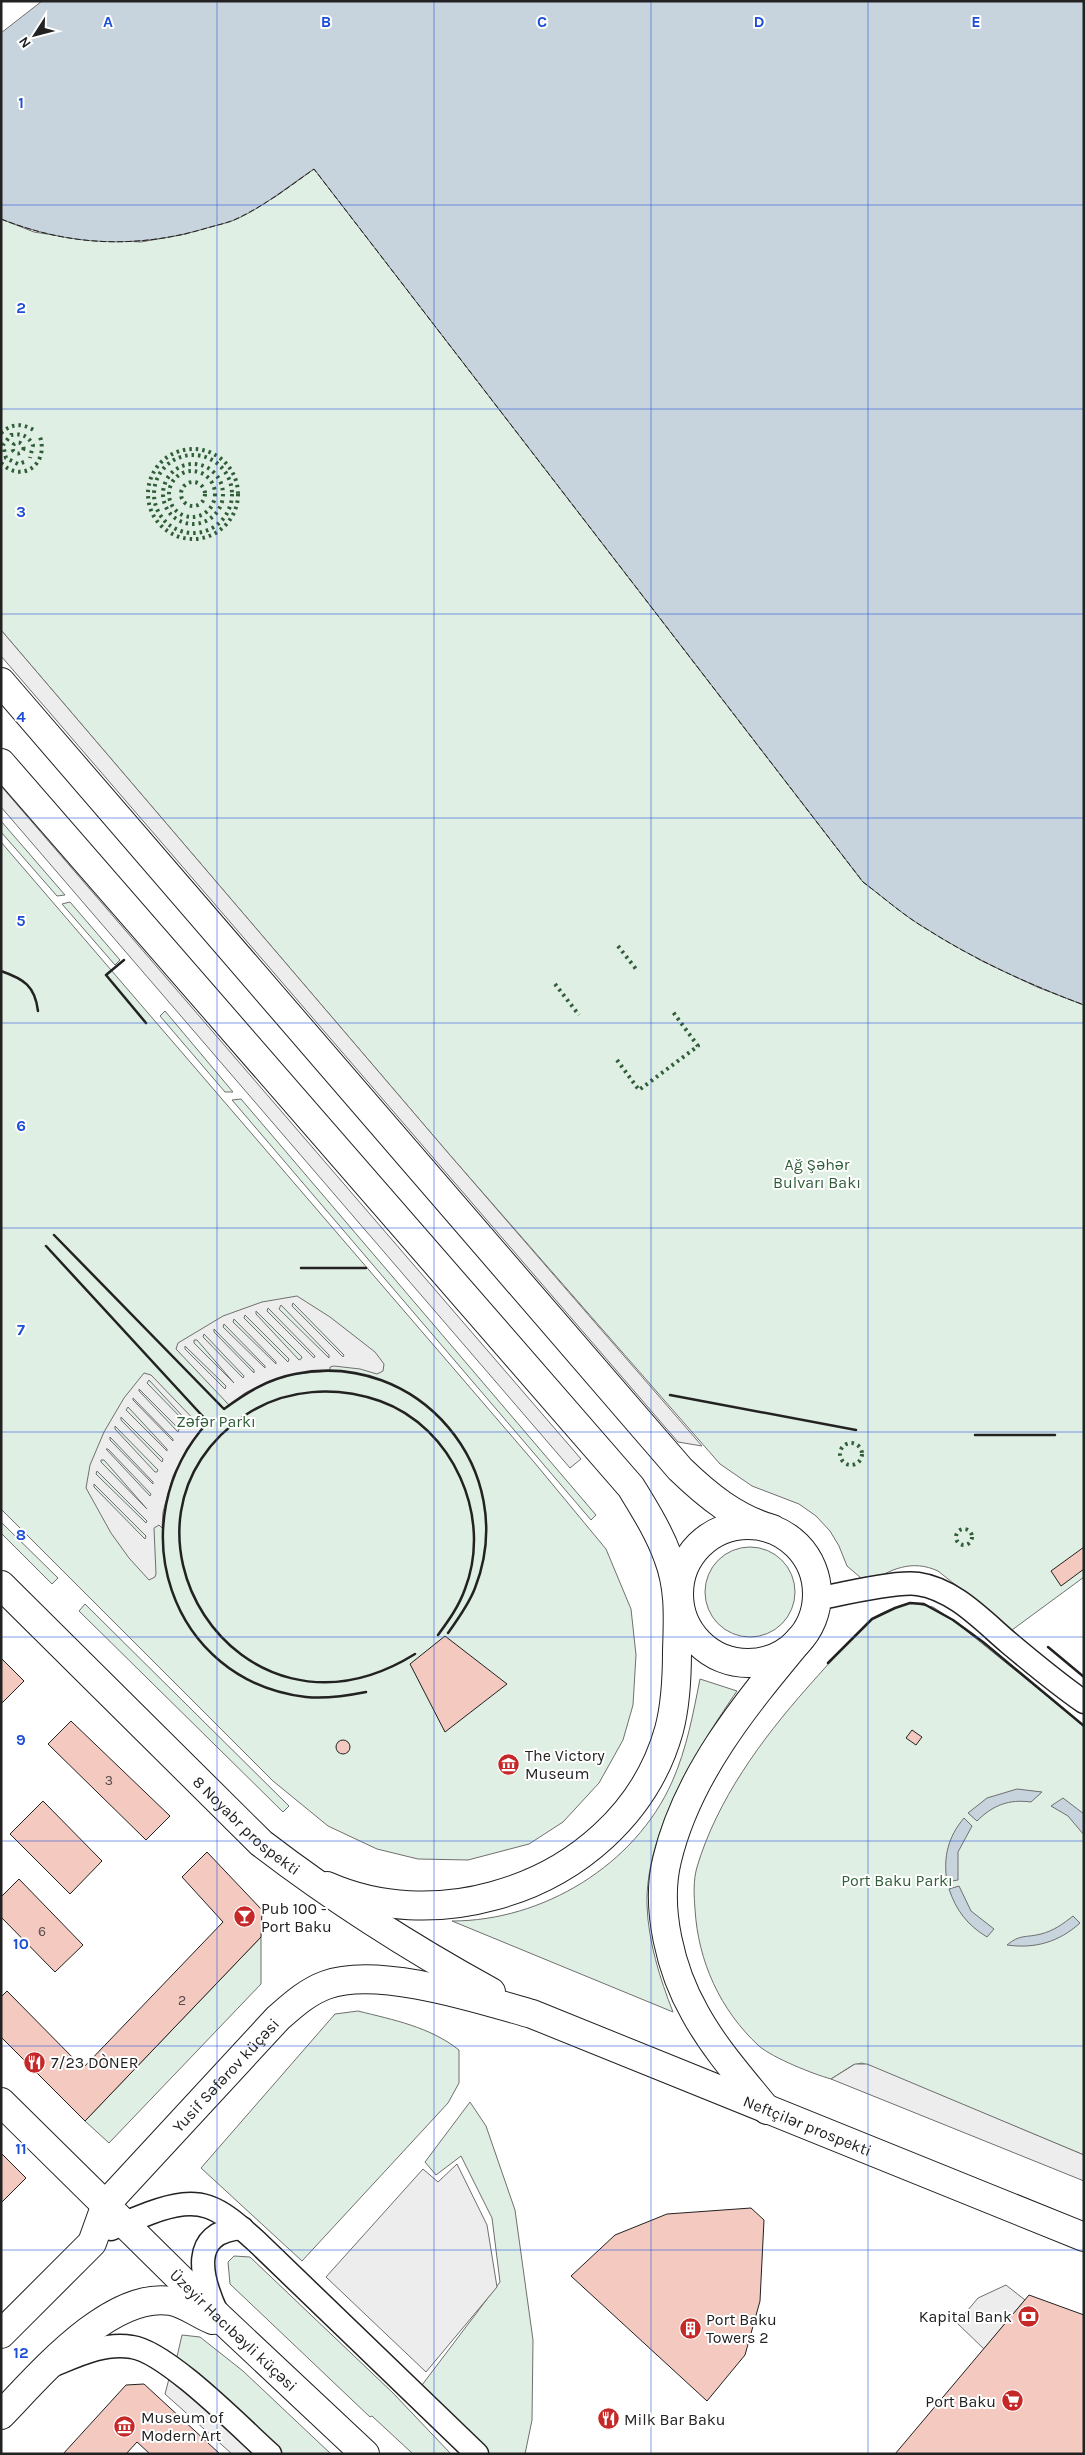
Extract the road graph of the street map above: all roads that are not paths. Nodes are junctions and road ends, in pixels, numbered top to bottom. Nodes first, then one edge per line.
1 (1, 682) edge
2 (1, 763) edge
3 (772, 1529) junction
4 (1, 1584) edge
5 (817, 1599) junction
6 (679, 1600) junction
7 (800, 1639) junction
8 (1084, 1702) edge
9 (307, 1878) junction
10 (532, 2014) junction
11 (1, 2102) edge
12 (767, 2110) junction
13 (115, 2213) junction
14 (242, 2228) junction
15 (1084, 2237) edge
16 (223, 2320) junction
17 (1, 2334) edge
18 (46, 2368) junction
19 (1, 2416) edge
20 (270, 2454) edge
21 (366, 2454) edge
22 (477, 2454) edge

1 - 3 main road
2 - 6 main road
3 - 5 main road
3 - 6 main road
4 - 9 main road, 8 Noyabr prospekti
5 - 7 main road
5 - 8 street
6 - 7 main road
6 - 9 main road
7 - 12 main road
9 - 10 main road, 8 Noyabr prospekti
10 - 12 main road, Neftçilər prospekti
10 - 13 main road, Yusif Səfərov küçəsi
11 - 13 main road, Üzeyir Hacıbəyli küçəsi
12 - 15 main road, Neftçilər prospekti
13 - 14 street
13 - 16 main road, Üzeyir Hacıbəyli küçəsi
13 - 17 main road, Yusif Səfərov küçəsi
14 - 16 street
14 - 22 street
16 - 18 main road
16 - 21 main road, Üzeyir Hacıbəyli küçəsi
18 - 19 main road
18 - 20 street

